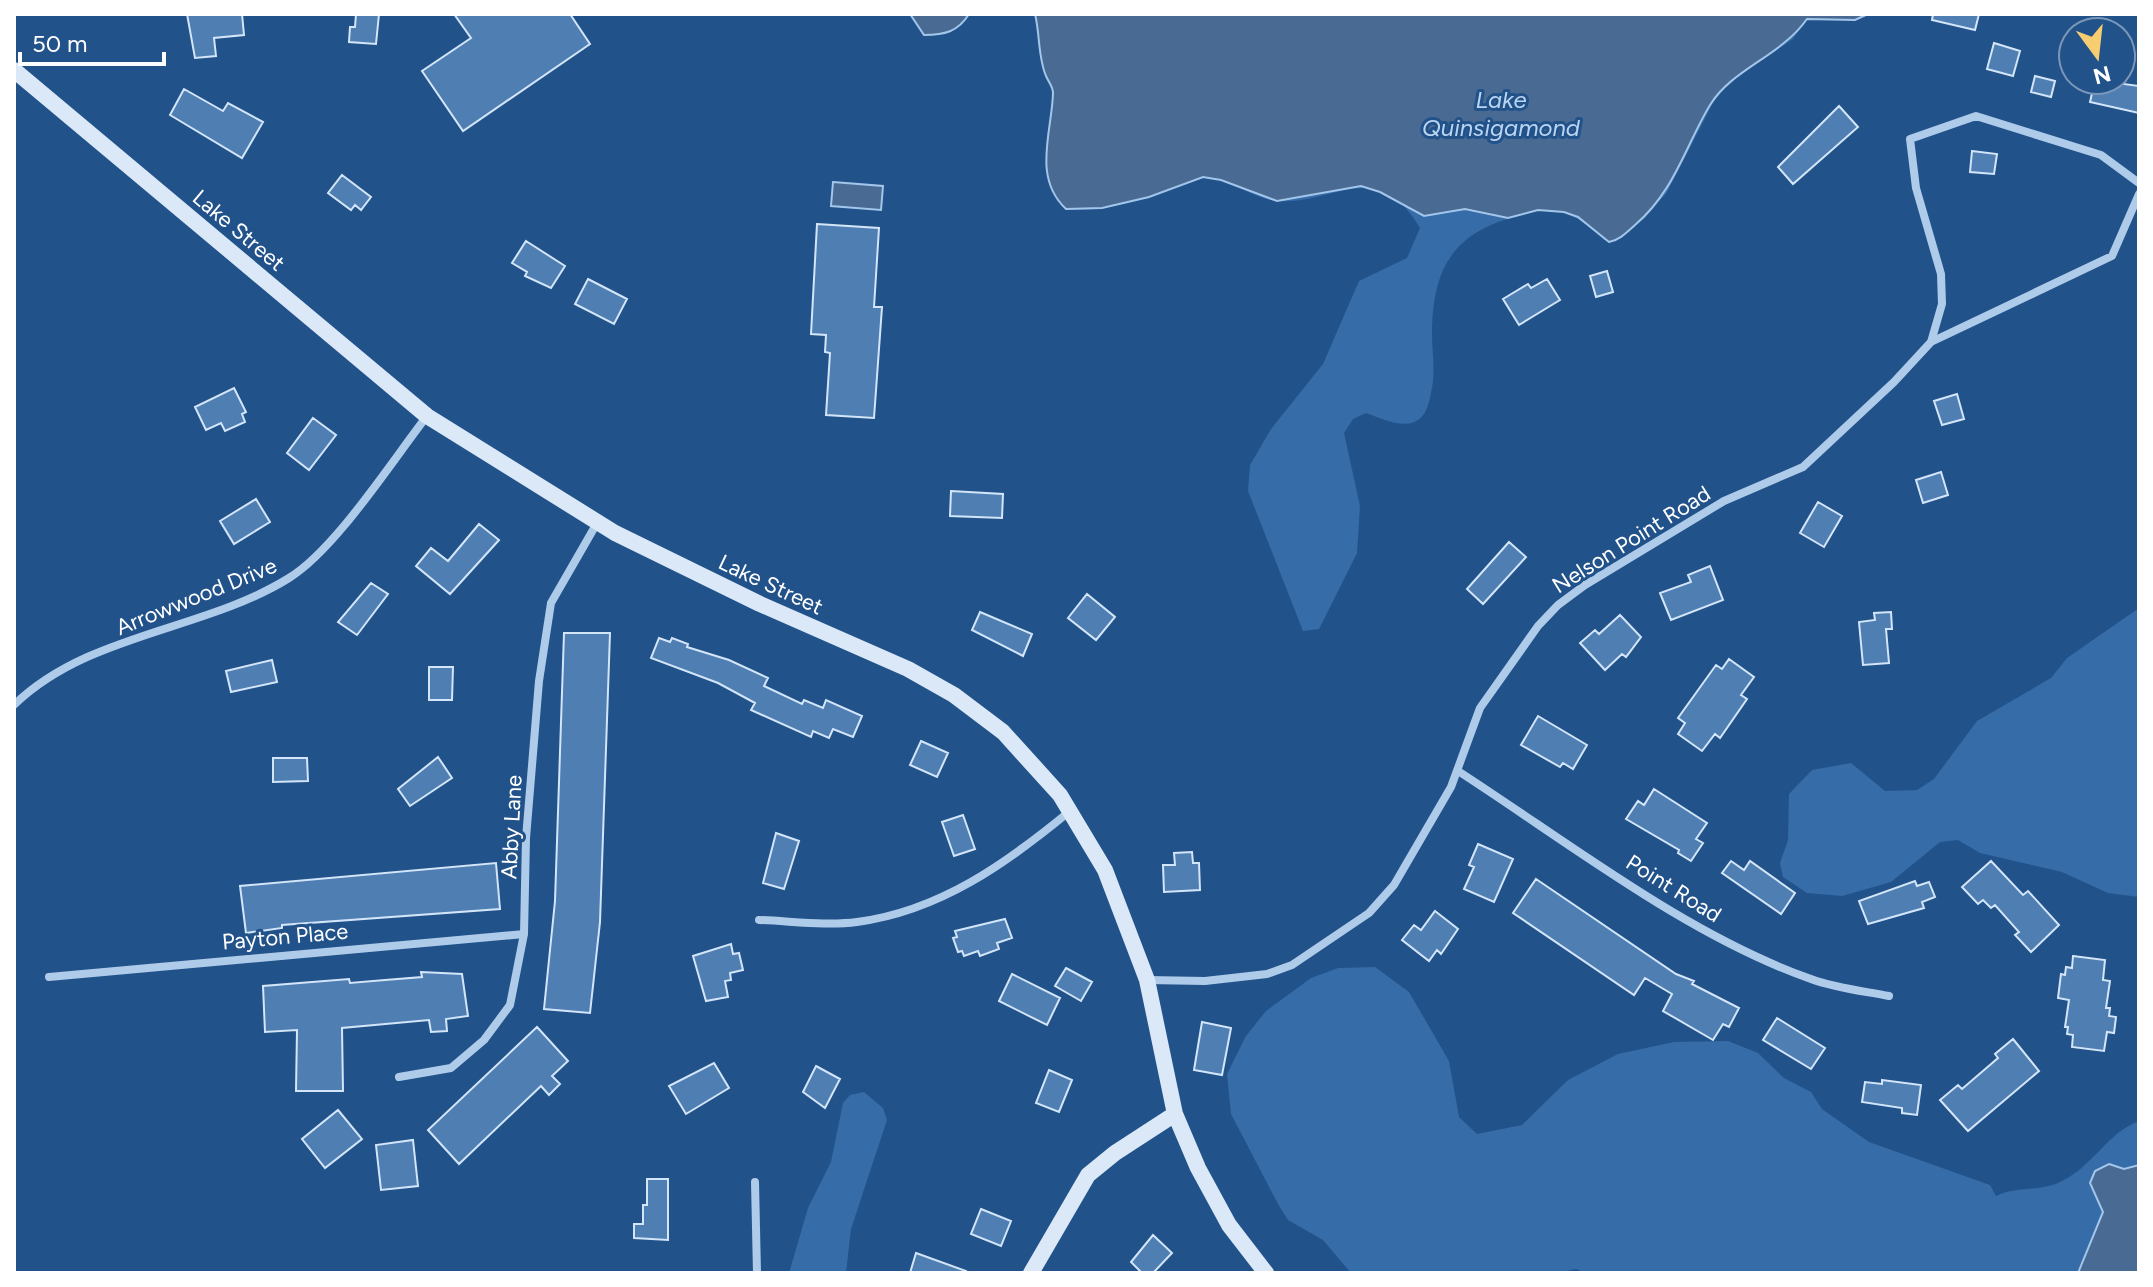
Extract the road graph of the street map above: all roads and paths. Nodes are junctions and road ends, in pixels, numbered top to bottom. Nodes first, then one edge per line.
1 (14, 70) edge
2 (2139, 183) edge
3 (2139, 194) edge
4 (1931, 342) junction
5 (427, 416) junction
6 (597, 523) junction
7 (14, 705) edge
8 (1458, 771) junction
9 (1071, 811) junction
10 (759, 920) dead end
11 (524, 934) junction
12 (49, 977) dead end
13 (1147, 980) junction
14 (1889, 996) dead end
15 (399, 1077) dead end
16 (1175, 1114) junction
17 (755, 1182) dead end
18 (757, 1273) edge
19 (1031, 1273) edge
20 (1266, 1273) edge

1 - 5 main road, Lake Street
2 - 4 street, Nelson Point Road
3 - 4 street, Nelson Point Road
4 - 8 street, Nelson Point Road
5 - 6 main road, Lake Street
5 - 7 street, Arrowwood Drive
6 - 9 main road, Lake Street
6 - 11 street, Abby Lane
8 - 13 street, Nelson Point Road
8 - 14 street, Point Road
9 - 10 street
9 - 13 main road, Lake Street
11 - 12 street, Payton Place
11 - 15 street, Abby Lane
13 - 16 main road, Lake Street
16 - 19 main road
16 - 20 main road, Lake Street
17 - 18 street

